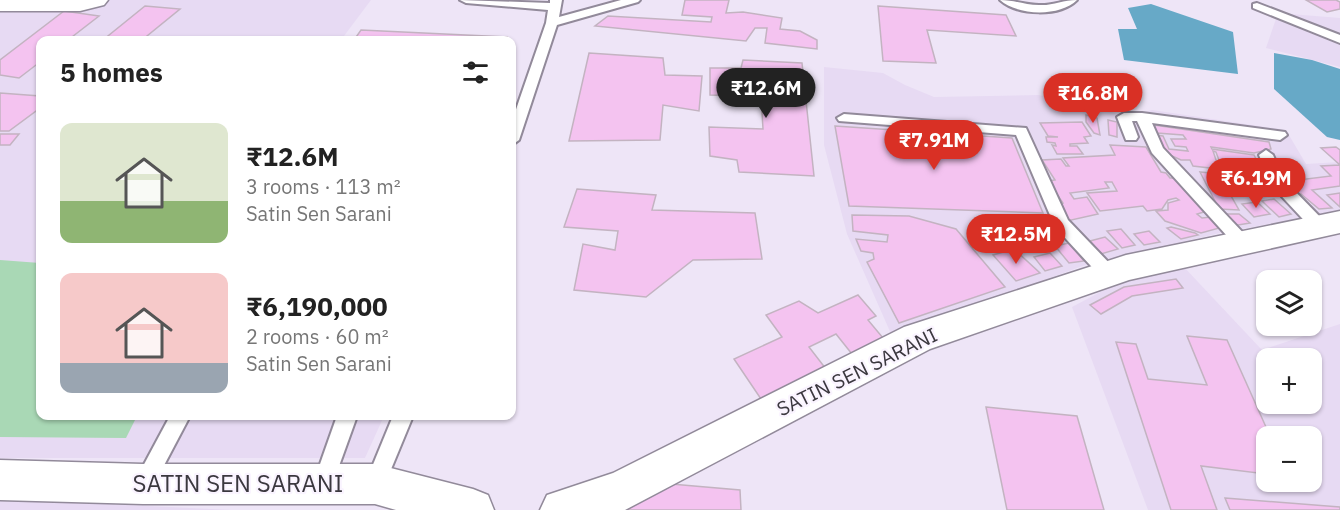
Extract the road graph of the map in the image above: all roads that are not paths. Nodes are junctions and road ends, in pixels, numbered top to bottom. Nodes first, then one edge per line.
1 (96, 0) edge
2 (466, 0) edge
3 (634, 0) edge
4 (1006, 0) edge
5 (1071, 0) edge
6 (3, 2) edge
7 (556, 3) edge
8 (1257, 6) dead end
9 (552, 23) junction
10 (1340, 39) edge
11 (1142, 117) junction
12 (844, 118) dead end
13 (516, 128) edge
14 (1280, 135) dead end
15 (1131, 137) dead end
16 (1266, 155) dead end
17 (1330, 224) edge
18 (1243, 243) junction
19 (1108, 273) junction
20 (178, 420) edge
21 (346, 420) edge
22 (401, 420) edge
23 (0, 480) edge
24 (143, 484) junction
25 (323, 484) junction
26 (375, 484) junction
27 (473, 510) edge
28 (562, 510) edge

1 - 6 main road
2 - 7 lane
3 - 9 lane
4 - 5 lane
7 - 9 lane
8 - 10 lane
9 - 13 lane
11 - 14 lane
11 - 15 lane
11 - 18 lane
12 - 19 lane
16 - 17 lane
17 - 18 main road, SATIN SEN SARANI
18 - 19 main road, SATIN SEN SARANI
19 - 28 main road, SATIN SEN SARANI
20 - 24 lane
21 - 25 lane
22 - 26 lane
23 - 24 main road, SATIN SEN SARANI
24 - 25 main road, SATIN SEN SARANI
25 - 26 main road, SATIN SEN SARANI
26 - 27 main road, SATIN SEN SARANI

